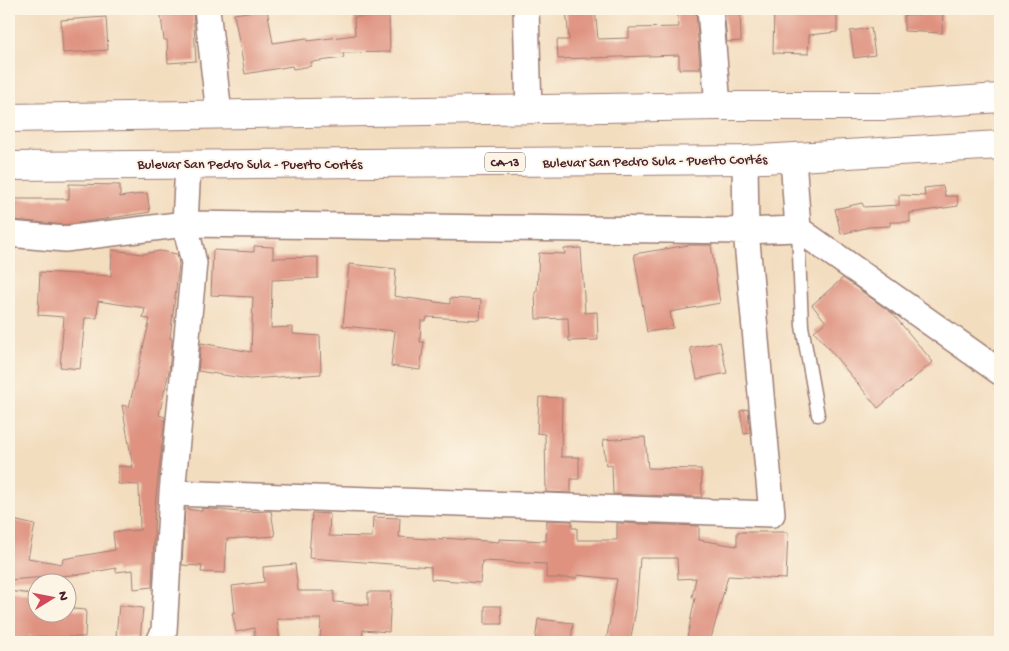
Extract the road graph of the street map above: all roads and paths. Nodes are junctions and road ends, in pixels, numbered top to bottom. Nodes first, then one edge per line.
1 (207, 9) edge
2 (526, 9) edge
3 (710, 9) edge
4 (1000, 98) edge
5 (718, 106) junction
6 (529, 110) junction
7 (219, 114) junction
8 (9, 118) edge
9 (1000, 145) edge
10 (793, 158) junction
11 (745, 160) junction
12 (188, 164) junction
13 (9, 166) edge
14 (185, 224) junction
15 (798, 229) junction
16 (746, 231) junction
17 (9, 234) edge
18 (1000, 372) edge
19 (818, 415) dead end
20 (172, 493) junction
21 (159, 642) edge

1 - 7 street
2 - 6 street
3 - 5 street
4 - 5 highway
5 - 6 highway
6 - 7 highway
7 - 8 highway
9 - 10 highway, Bulevar San Pedro Sula - Puerto Cortés / CA-13
10 - 11 highway, Bulevar San Pedro Sula - Puerto Cortés / CA-13
10 - 15 street
11 - 12 highway, Bulevar San Pedro Sula - Puerto Cortés / CA-13
11 - 16 street
12 - 13 highway, Bulevar San Pedro Sula - Puerto Cortés / CA-13
12 - 14 street
14 - 16 street
14 - 17 street
14 - 20 street
15 - 16 street
15 - 18 street
15 - 19 lane
16 - 20 street
20 - 21 street

